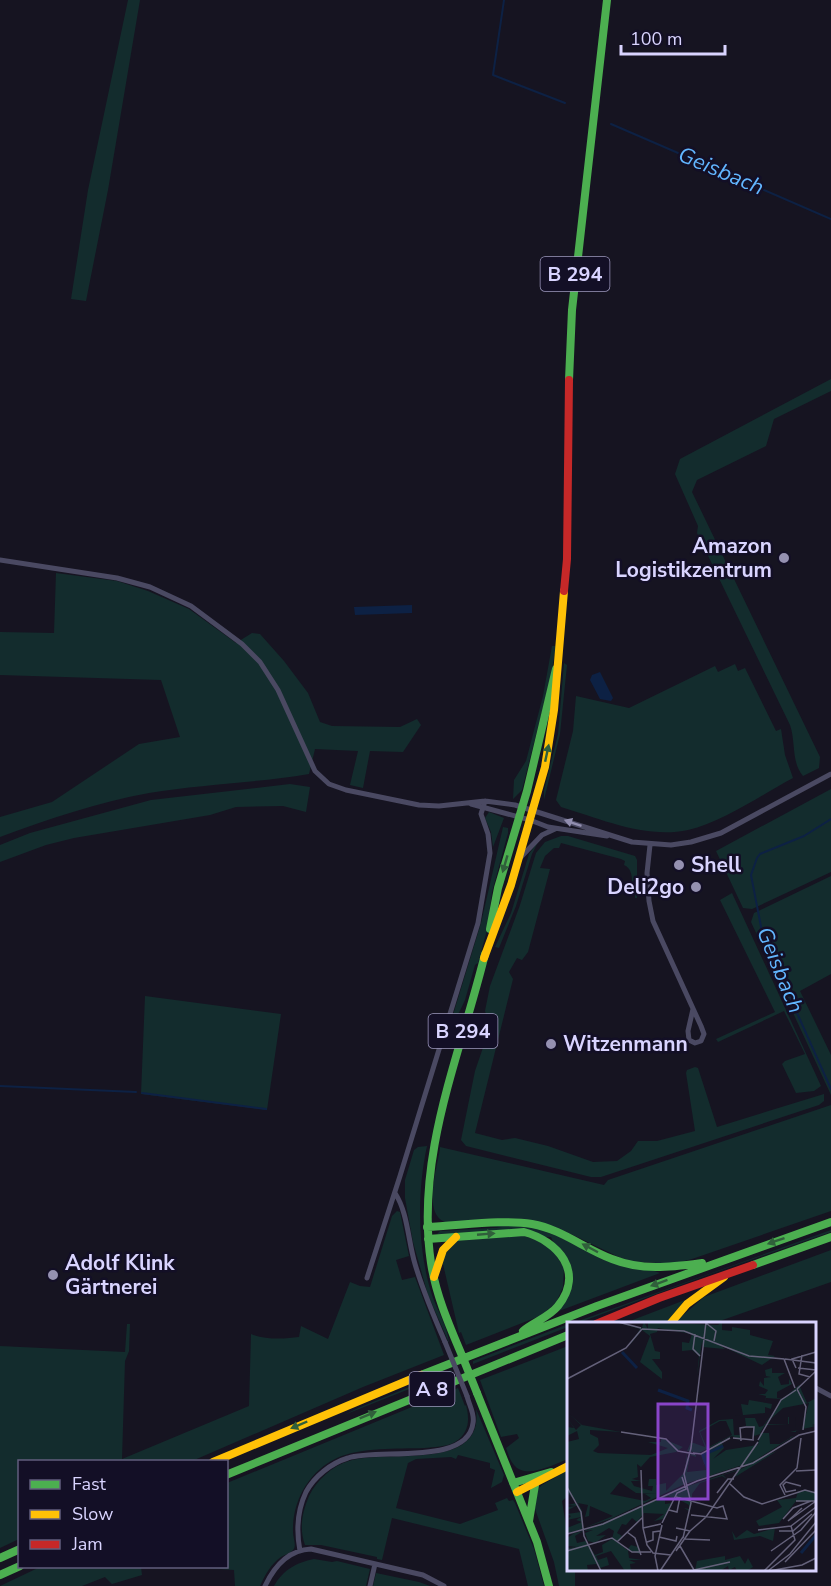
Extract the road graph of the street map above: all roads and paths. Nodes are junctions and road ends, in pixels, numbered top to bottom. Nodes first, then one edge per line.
1 (607, 0) edge
2 (0, 560) edge
3 (558, 663) junction
4 (831, 774) edge
5 (483, 804) junction
6 (522, 807) junction
7 (533, 810) junction
8 (519, 816) junction
9 (530, 820) junction
10 (556, 829) junction
11 (612, 836) junction
12 (650, 844) junction
13 (519, 859) junction
14 (484, 958) junction
15 (693, 1008) junction
16 (395, 1193) junction
17 (831, 1222) edge
18 (427, 1227) junction
19 (457, 1237) junction
20 (831, 1237) edge
21 (428, 1239) junction
22 (714, 1263) junction
23 (734, 1270) junction
24 (434, 1277) junction
25 (367, 1278) dead end
26 (599, 1322) edge
27 (671, 1322) edge
28 (567, 1335) edge
29 (516, 1337) junction
30 (551, 1342) junction
31 (567, 1343) edge
32 (816, 1388) edge
33 (831, 1396) edge
34 (215, 1460) edge
35 (567, 1466) edge
36 (555, 1472) junction
37 (228, 1474) edge
38 (535, 1485) junction
39 (515, 1487) junction
40 (529, 1521) junction
41 (18, 1550) edge
42 (300, 1551) junction
43 (0, 1558) edge
44 (375, 1564) junction
45 (18, 1567) edge
46 (0, 1575) edge
47 (265, 1586) edge
48 (370, 1586) edge
49 (444, 1586) edge
50 (549, 1586) edge

1 - 3 main road, B 294
2 - 5 street
3 - 6 main road, B 294
7 -> 3 main road, B 294
4 - 12 street
5 - 6 street
5 - 8 street
5 - 16 street
6 - 7 street
6 - 8 main road, B 294
7 - 9 main road, B 294
11 -> 7 street
8 - 9 street
8 -> 14 main road, B 294
9 - 10 street
9 - 13 main road, B 294
10 - 11 street
10 - 13 street
11 - 12 street
12 - 15 street
13 - 14 main road, B 294
14 - 18 main road, B 294
15 - 15 street
16 - 25 street
16 - 42 street, bridge
17 -> 22 main road, A 8
18 - 21 main road, B 294
22 -> 18 main road
19 - 21 main road
19 - 24 main road
19 -> 29 main road
20 - 23 main road
21 - 24 main road, B 294
22 -> 29 main road, A 8
23 - 26 main road
23 - 27 main road
24 - 39 main road, B 294, bridge
28 - 30 main road, A 8
29 -> 34 main road, A 8
30 - 31 main road
37 -> 30 main road, A 8
32 - 33 street
35 - 36 main road
36 - 38 main road
36 - 39 main road
38 - 39 main road
38 - 40 main road
39 - 40 main road, B 294
40 - 50 main road, B 294
41 - 43 main road
42 - 44 street
42 - 47 street
44 - 48 street
44 - 49 street
45 - 46 main road

